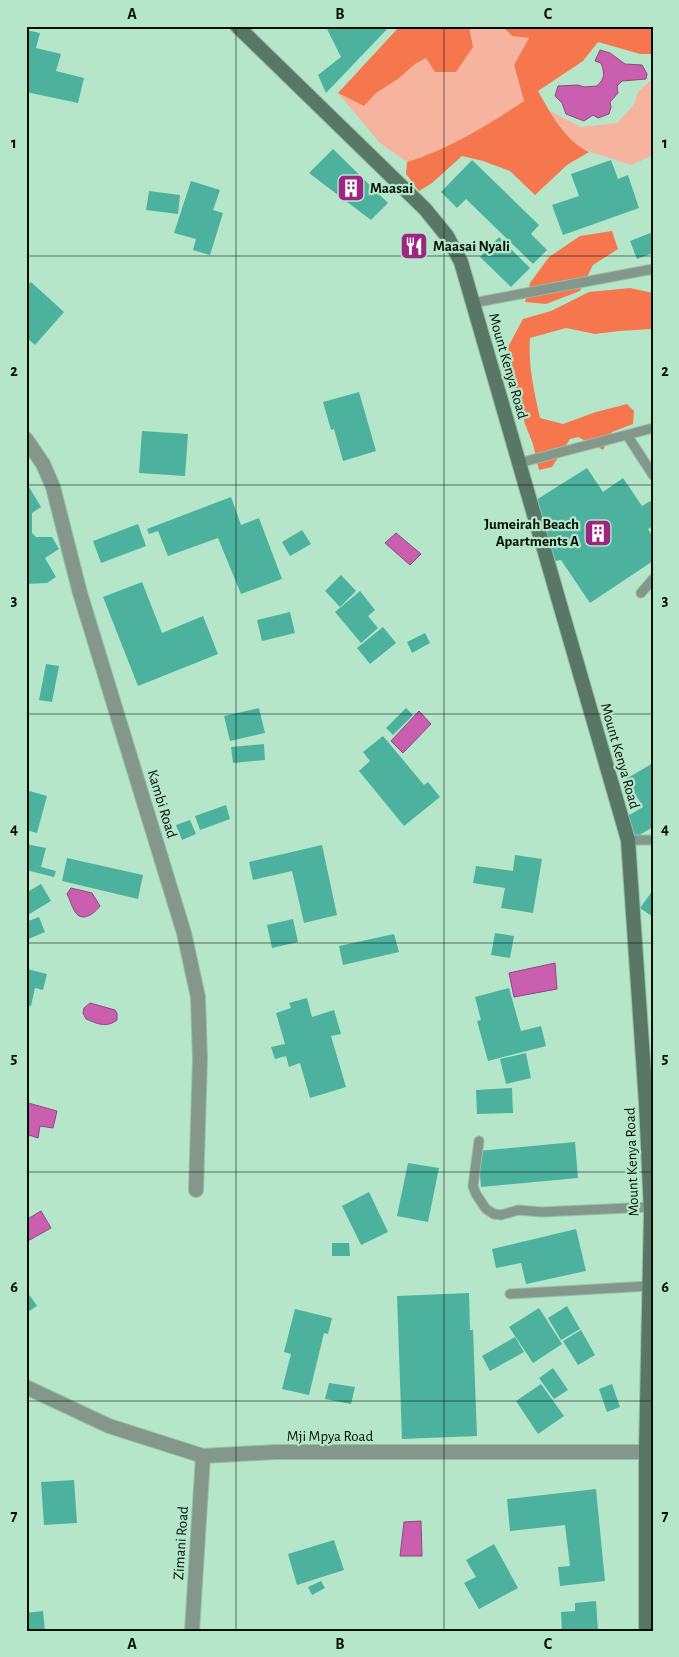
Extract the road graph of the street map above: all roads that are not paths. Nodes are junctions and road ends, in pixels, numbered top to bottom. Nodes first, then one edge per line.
1 (237, 26) edge
2 (653, 269) edge
3 (473, 304) junction
4 (653, 428) edge
5 (627, 435) junction
6 (26, 439) edge
7 (519, 463) junction
8 (653, 475) edge
9 (653, 579) edge
10 (641, 593) dead end
11 (628, 840) junction
12 (653, 840) edge
13 (479, 1141) dead end
14 (196, 1190) dead end
15 (651, 1211) edge
16 (649, 1286) junction
17 (510, 1294) dead end
18 (26, 1387) edge
19 (650, 1451) edge
20 (203, 1456) junction
21 (192, 1631) edge
22 (646, 1631) edge

1 - 3 main road, Mount Kenya Road
2 - 3 lane
3 - 7 main road, Mount Kenya Road
4 - 5 lane
5 - 7 lane
5 - 8 lane
6 - 14 street, Kambi Road
7 - 11 main road, Mount Kenya Road
9 - 10 lane
11 - 12 lane
11 - 15 main road, Mount Kenya Road
13 - 15 lane
15 - 16 main road, Mount Kenya Road
16 - 17 lane
16 - 19 main road, Mount Kenya Road
18 - 20 street, Mji Mpya Road
19 - 20 street, Mji Mpya Road
19 - 22 main road, Mount Kenya Road
20 - 21 street, Zimani Road

